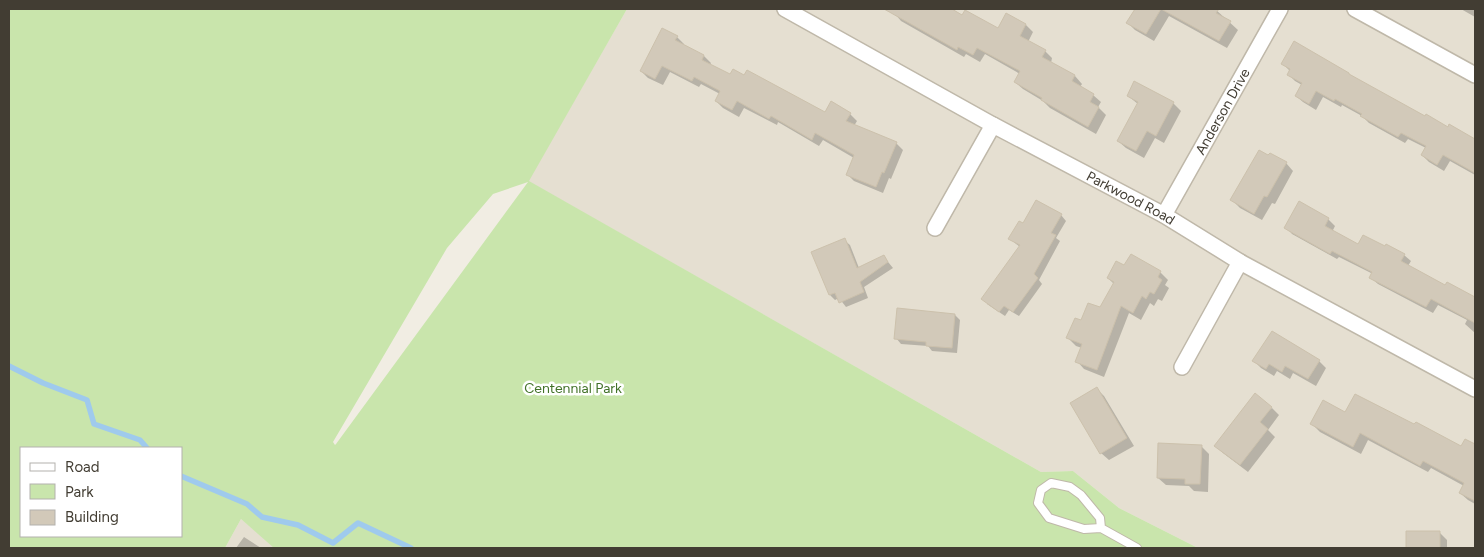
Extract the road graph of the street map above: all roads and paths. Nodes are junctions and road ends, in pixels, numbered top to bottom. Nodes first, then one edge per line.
1 (785, 9) edge
2 (1280, 9) edge
3 (1355, 9) edge
4 (1475, 75) edge
5 (993, 124) junction
6 (1164, 215) junction
7 (935, 228) dead end
8 (1240, 262) junction
9 (1182, 367) dead end
10 (1475, 389) edge
11 (1101, 528) junction
12 (1137, 548) edge

1 - 5 street, Parkwood Road
2 - 6 street, Anderson Drive
3 - 4 street
5 - 6 street, Parkwood Road
5 - 7 street
6 - 8 street, Parkwood Road
8 - 9 street
8 - 10 street, Parkwood Road
11 - 11 lane
11 - 12 lane

